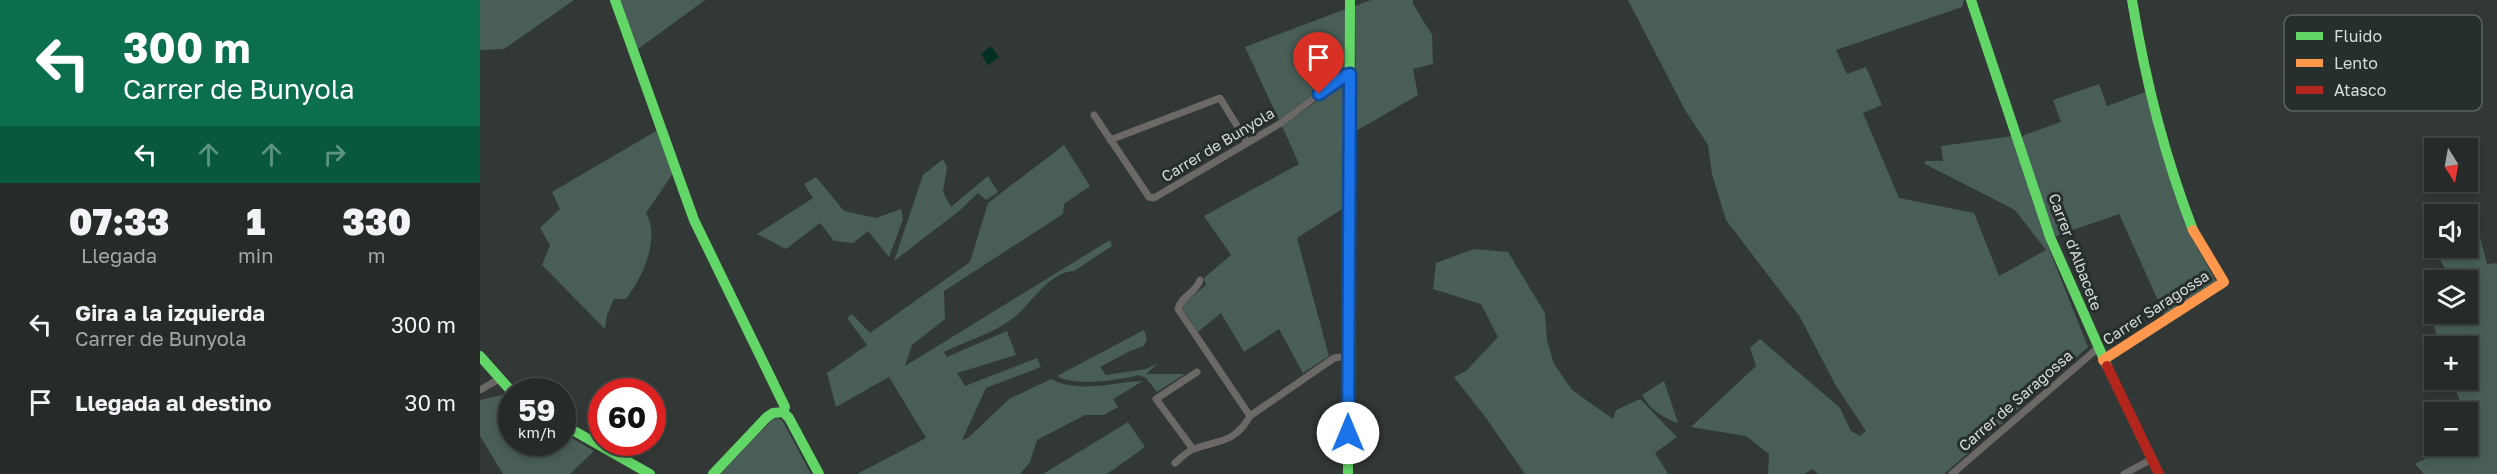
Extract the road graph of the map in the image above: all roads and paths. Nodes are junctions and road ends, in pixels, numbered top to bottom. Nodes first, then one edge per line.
1 (615, 0) edge
2 (1350, 0) edge
3 (1971, 0) edge
4 (2132, 0) edge
5 (1350, 74) junction
6 (1094, 114) dead end
7 (1110, 140) junction
8 (1248, 142) junction
9 (1200, 280) dead end
10 (2098, 348) junction
11 (480, 356) edge
12 (1349, 356) junction
13 (2103, 360) junction
14 (1197, 372) dead end
15 (498, 378) edge
16 (498, 380) edge
17 (480, 390) edge
18 (783, 412) junction
19 (1250, 416) junction
20 (576, 432) edge
21 (1193, 449) junction
22 (2152, 459) junction
23 (1175, 463) dead end
24 (650, 474) edge
25 (713, 474) edge
26 (819, 474) edge
27 (1348, 474) edge
28 (1952, 474) edge
29 (2124, 474) edge
30 (2159, 474) edge

1 - 18 street
2 - 5 street
3 - 10 street, Carrer d'Albacete
4 - 13 street, Carrer Saragossa
5 - 8 street, Carrer de Bunyola
5 - 12 street
6 - 7 street, Carrer de Bunyola
7 - 8 street
7 - 8 street, Carrer de Bunyola
9 - 19 street
10 - 13 street, Carrer d'Albacete
10 - 28 street, Carrer de Saragossa
11 - 15 street
12 - 19 street
12 - 27 street
13 - 22 street, Carrer d'Albacete
14 - 21 street
16 - 17 street
18 - 25 street
18 - 26 street
19 - 21 street
20 - 24 street
21 - 23 street
22 - 29 street
22 - 30 street, Carrer d'Albacete

